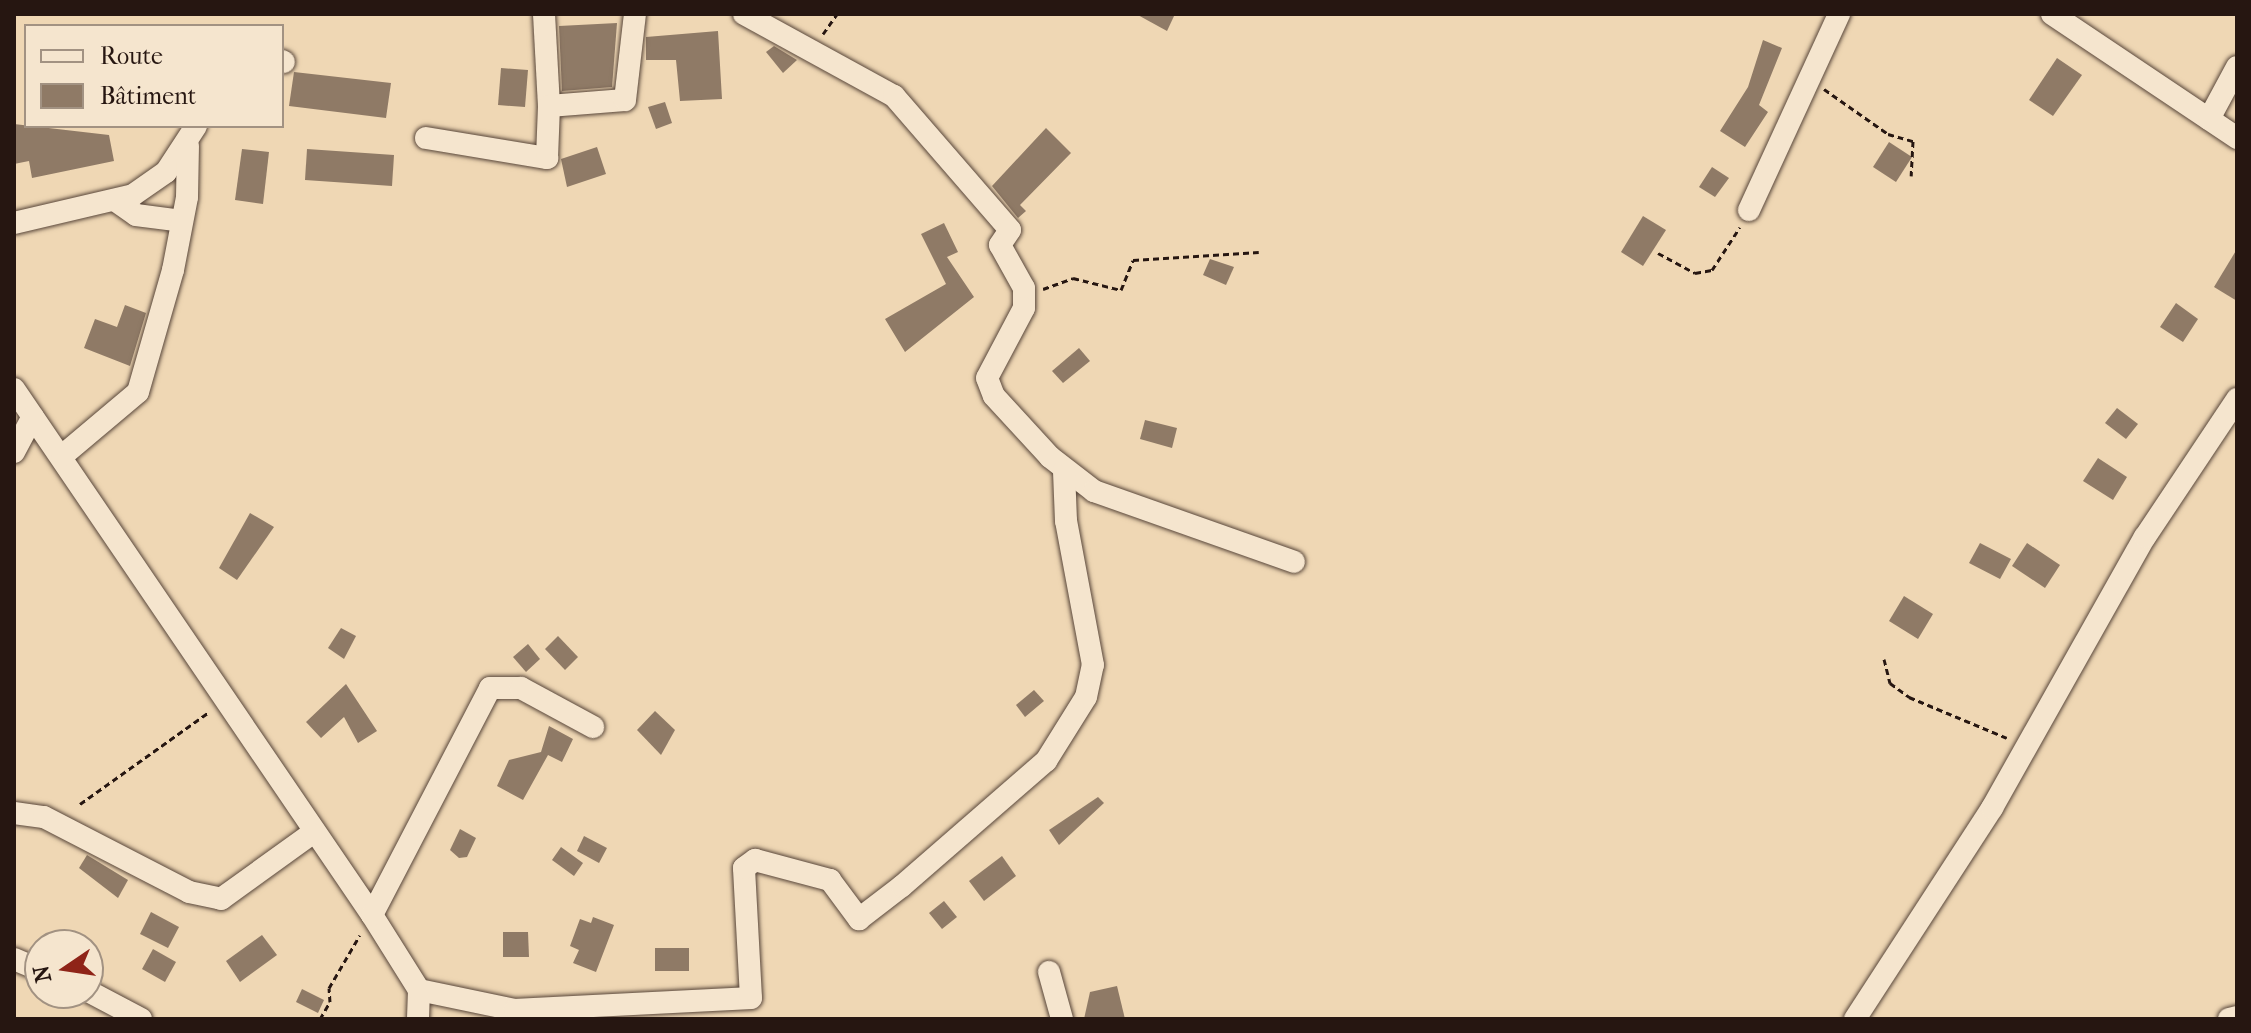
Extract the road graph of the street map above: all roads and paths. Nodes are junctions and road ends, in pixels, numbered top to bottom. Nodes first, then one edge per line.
1 (544, 14) edge
2 (635, 14) edge
3 (744, 14) edge
4 (837, 14) edge
5 (1839, 14) edge
6 (2052, 14) edge
7 (811, 50) junction
8 (2237, 67) edge
9 (1807, 80) junction
10 (549, 106) junction
11 (2209, 119) junction
12 (192, 136) edge
13 (426, 138) dead end
14 (2237, 138) edge
15 (1911, 176) dead end
16 (116, 201) junction
17 (1749, 210) joint
18 (182, 221) junction
19 (14, 223) edge
20 (1259, 252) dead end
21 (1658, 253) dead end
22 (1024, 288) junction
23 (14, 389) edge
24 (2237, 399) edge
25 (33, 417) junction
26 (14, 452) edge
27 (62, 456) junction
28 (1064, 471) junction
29 (1294, 562) dead end
30 (1884, 659) dead end
31 (225, 700) junction
32 (593, 727) dead end
33 (2024, 748) junction
34 (80, 804) dead end
35 (14, 813) edge
36 (311, 834) junction
37 (372, 915) junction
38 (1049, 972) dead end
39 (419, 990) junction
40 (104, 999) edge
41 (2237, 1017) edge
42 (141, 1019) edge
43 (320, 1019) edge
44 (418, 1019) edge
45 (1062, 1019) edge
46 (1855, 1019) edge
47 (2229, 1019) edge

1 - 10 street
2 - 10 street
3 - 7 street
4 - 7 path
5 - 9 street
6 - 11 street
7 - 22 street
8 - 11 street
9 - 15 path
9 - 17 street
10 - 13 street
11 - 14 street
12 - 16 street
12 - 18 street
16 - 18 street
16 - 19 street
17 - 21 path
18 - 27 street
20 - 22 path
22 - 28 street
23 - 25 street
24 - 33 street
25 - 26 street
25 - 27 street
27 - 31 street
28 - 29 street
28 - 39 street
30 - 33 path
31 - 34 path
31 - 36 street
32 - 37 street
33 - 46 street
35 - 36 street
36 - 37 street
37 - 39 street
37 - 43 path
38 - 45 street
39 - 44 street
40 - 42 street
41 - 47 street

